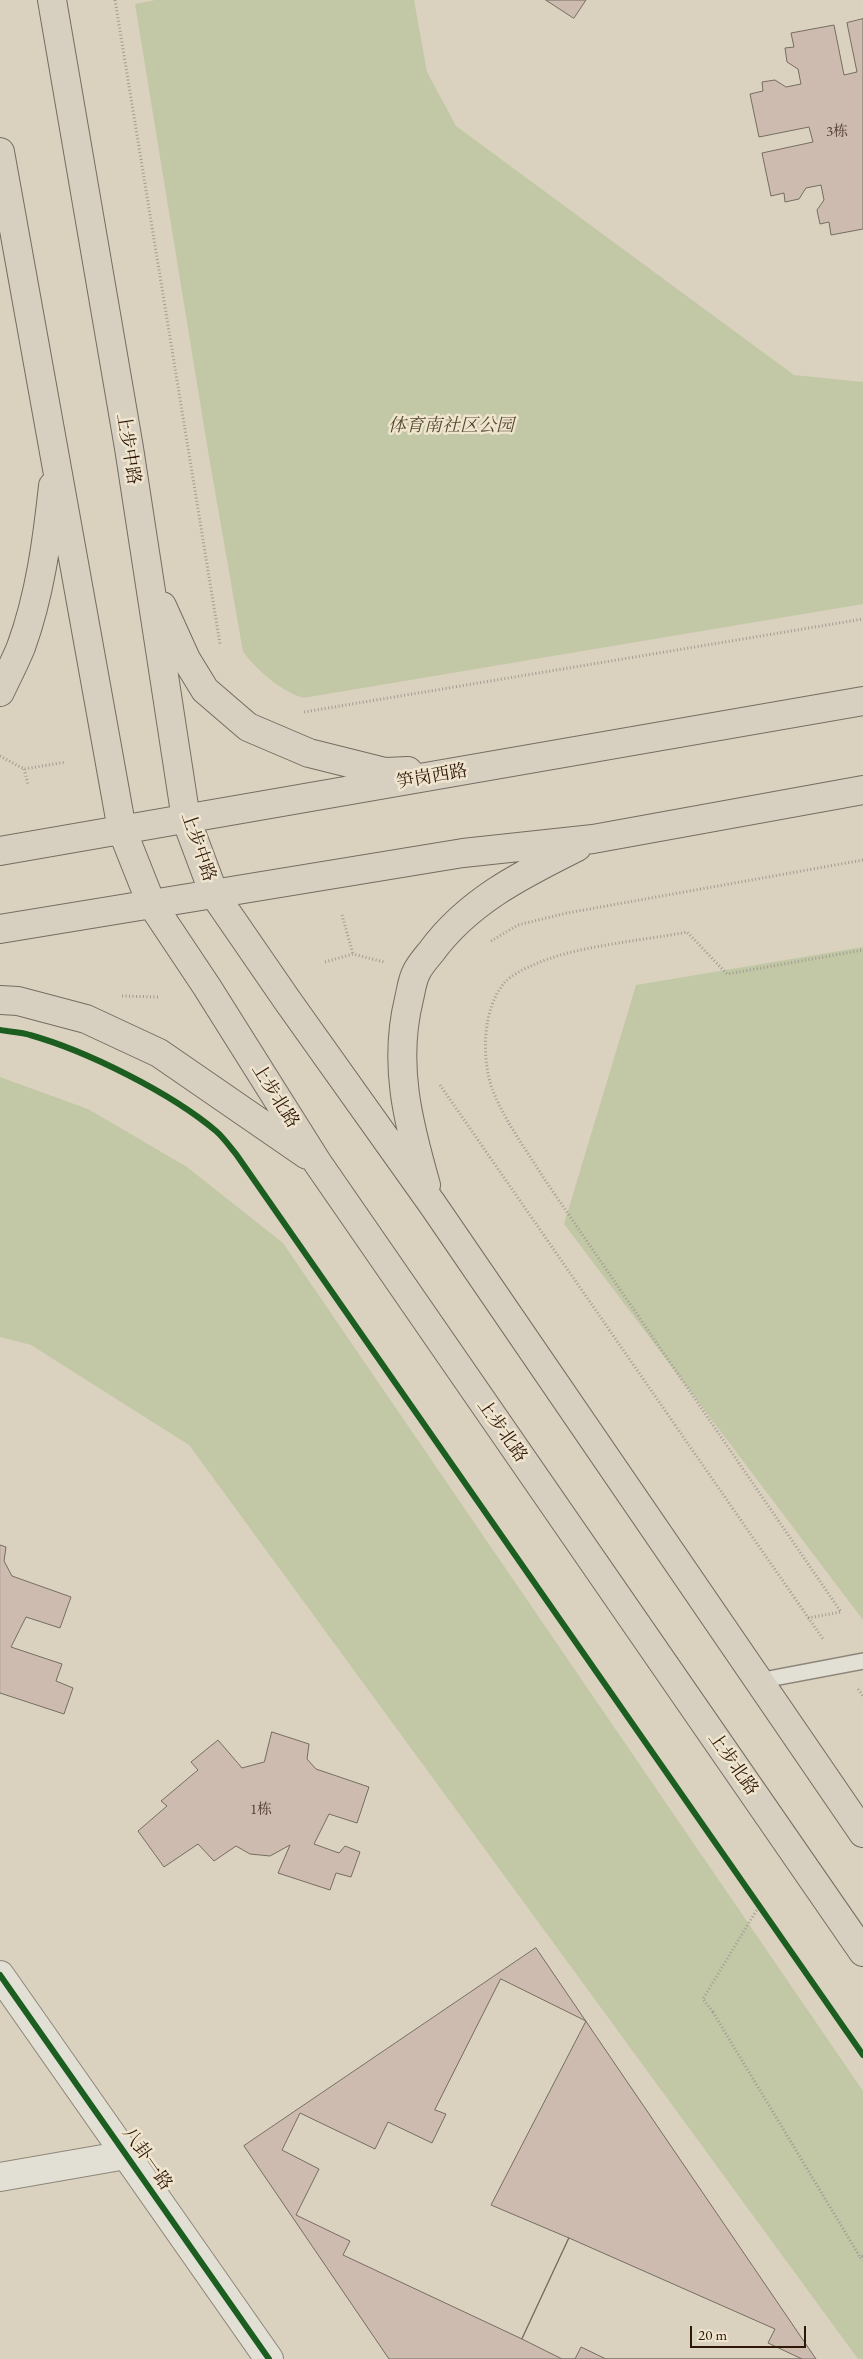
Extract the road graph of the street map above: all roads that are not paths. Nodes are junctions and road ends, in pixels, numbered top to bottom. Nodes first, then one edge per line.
1 (52, 0) edge
2 (0, 152) edge
3 (56, 457) junction
4 (145, 560) junction
5 (0, 692) edge
6 (863, 701) edge
7 (472, 770) junction
8 (863, 790) edge
9 (186, 819) junction
10 (122, 830) junction
11 (593, 839) junction
12 (0, 851) edge
13 (214, 894) junction
14 (150, 903) junction
15 (0, 929) edge
16 (0, 1000) edge
17 (317, 1162) junction
18 (432, 1205) junction
19 (863, 1661) edge
20 (758, 1681) junction
21 (863, 1833) edge
22 (863, 1952) edge
23 (0, 1975) edge
24 (126, 2155) junction
25 (0, 2177) edge
26 (269, 2359) edge

1 - 4 main road, 上步中路
2 - 3 main road
3 - 5 main road
3 - 10 main road
4 - 7 main road
4 - 9 main road, 上步中路
6 - 7 main road, 笋岗西路
7 - 9 main road, 笋岗西路
8 - 11 main road
9 - 10 main road, 笋岗西路
9 - 13 main road, 上步中路
10 - 12 main road, 笋岗西路
10 - 14 main road
11 - 13 main road
11 - 18 main road
13 - 14 main road
13 - 18 main road
14 - 15 main road
14 - 17 main road, 上步北路
16 - 17 main road
17 - 22 main road, 上步北路
18 - 20 main road
19 - 20 lane
20 - 21 main road
23 - 24 street, 八卦一路
24 - 25 street
24 - 26 street, 八卦一路

